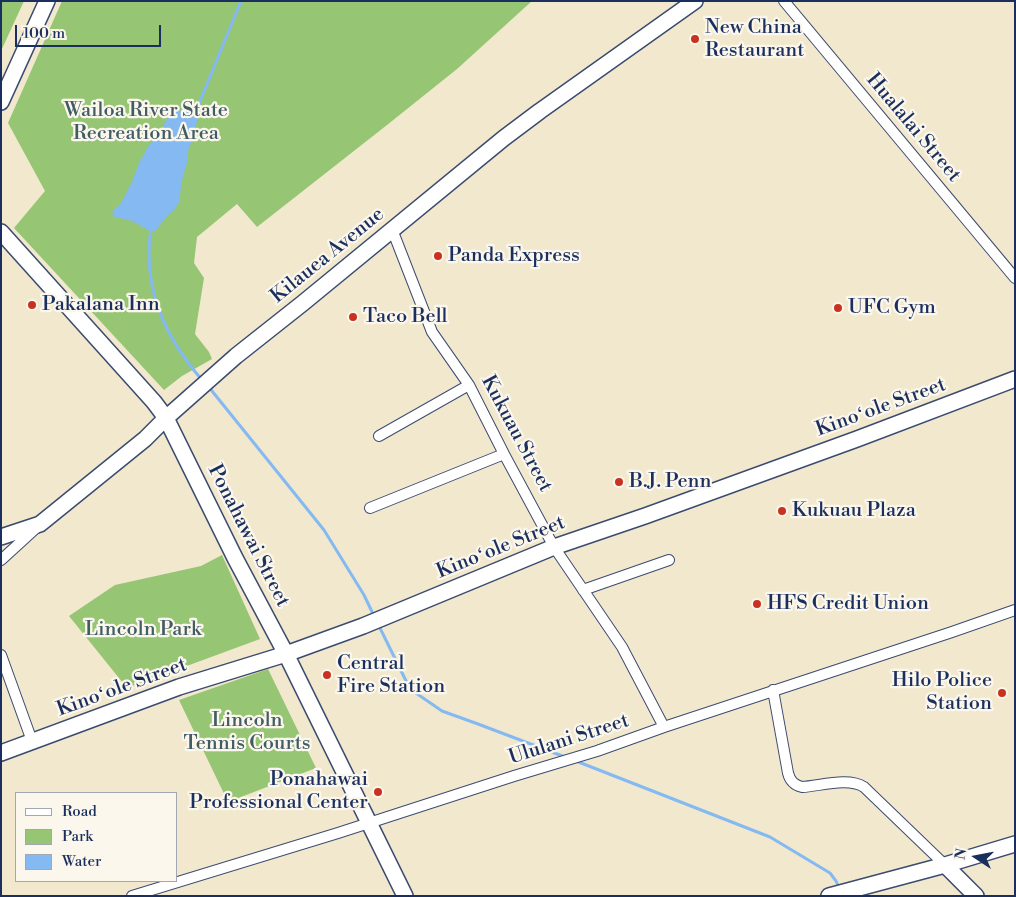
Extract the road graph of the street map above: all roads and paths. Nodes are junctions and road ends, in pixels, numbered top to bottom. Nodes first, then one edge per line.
1 (47, 1) edge
2 (695, 1) edge
3 (784, 1) edge
4 (1, 102) edge
5 (391, 231) junction
6 (1, 232) edge
7 (1015, 278) edge
8 (1015, 379) edge
9 (469, 385) junction
10 (166, 418) junction
11 (379, 436) dead end
12 (504, 454) junction
13 (370, 508) dead end
14 (40, 524) junction
15 (1, 536) edge
16 (554, 546) junction
17 (1, 560) edge
18 (669, 560) dead end
19 (583, 590) junction
20 (1015, 610) edge
21 (286, 654) junction
22 (1, 655) edge
23 (773, 690) junction
24 (664, 727) junction
25 (32, 741) junction
26 (1, 753) edge
27 (368, 823) junction
28 (1015, 844) edge
29 (946, 865) junction
30 (177, 882) edge
31 (178, 882) edge
32 (132, 896) edge
33 (404, 896) edge
34 (829, 896) edge
35 (976, 896) edge

1 - 4 street
2 - 5 street, Kilauea Avenue
3 - 7 street, Hualalai Street
5 - 9 street, Kukuau Street
5 - 10 street, Kilauea Avenue
6 - 10 street, Ponahawai Street
8 - 16 street, Kinoʻole Street
9 - 11 street
9 - 12 street, Kukuau Street
10 - 14 street, Kilauea Avenue
10 - 21 street, Ponahawai Street
12 - 13 street
12 - 16 street, Kukuau Street
14 - 15 street
14 - 17 street, Kilauea Avenue
16 - 19 street, Kukuau Street
16 - 21 street, Kinoʻole Street
18 - 19 street
19 - 24 street, Kukuau Street
20 - 23 street, Ululani Street
21 - 25 street, Kinoʻole Street
21 - 27 street, Ponahawai Street
22 - 25 street
23 - 24 street, Ululani Street
23 - 29 street
24 - 27 street, Ululani Street
25 - 26 street, Kinoʻole Street
27 - 31 street, Ululani Street
27 - 33 street, Ponahawai Street
28 - 29 street
29 - 34 street
29 - 35 street
30 - 32 street, Ululani Street

